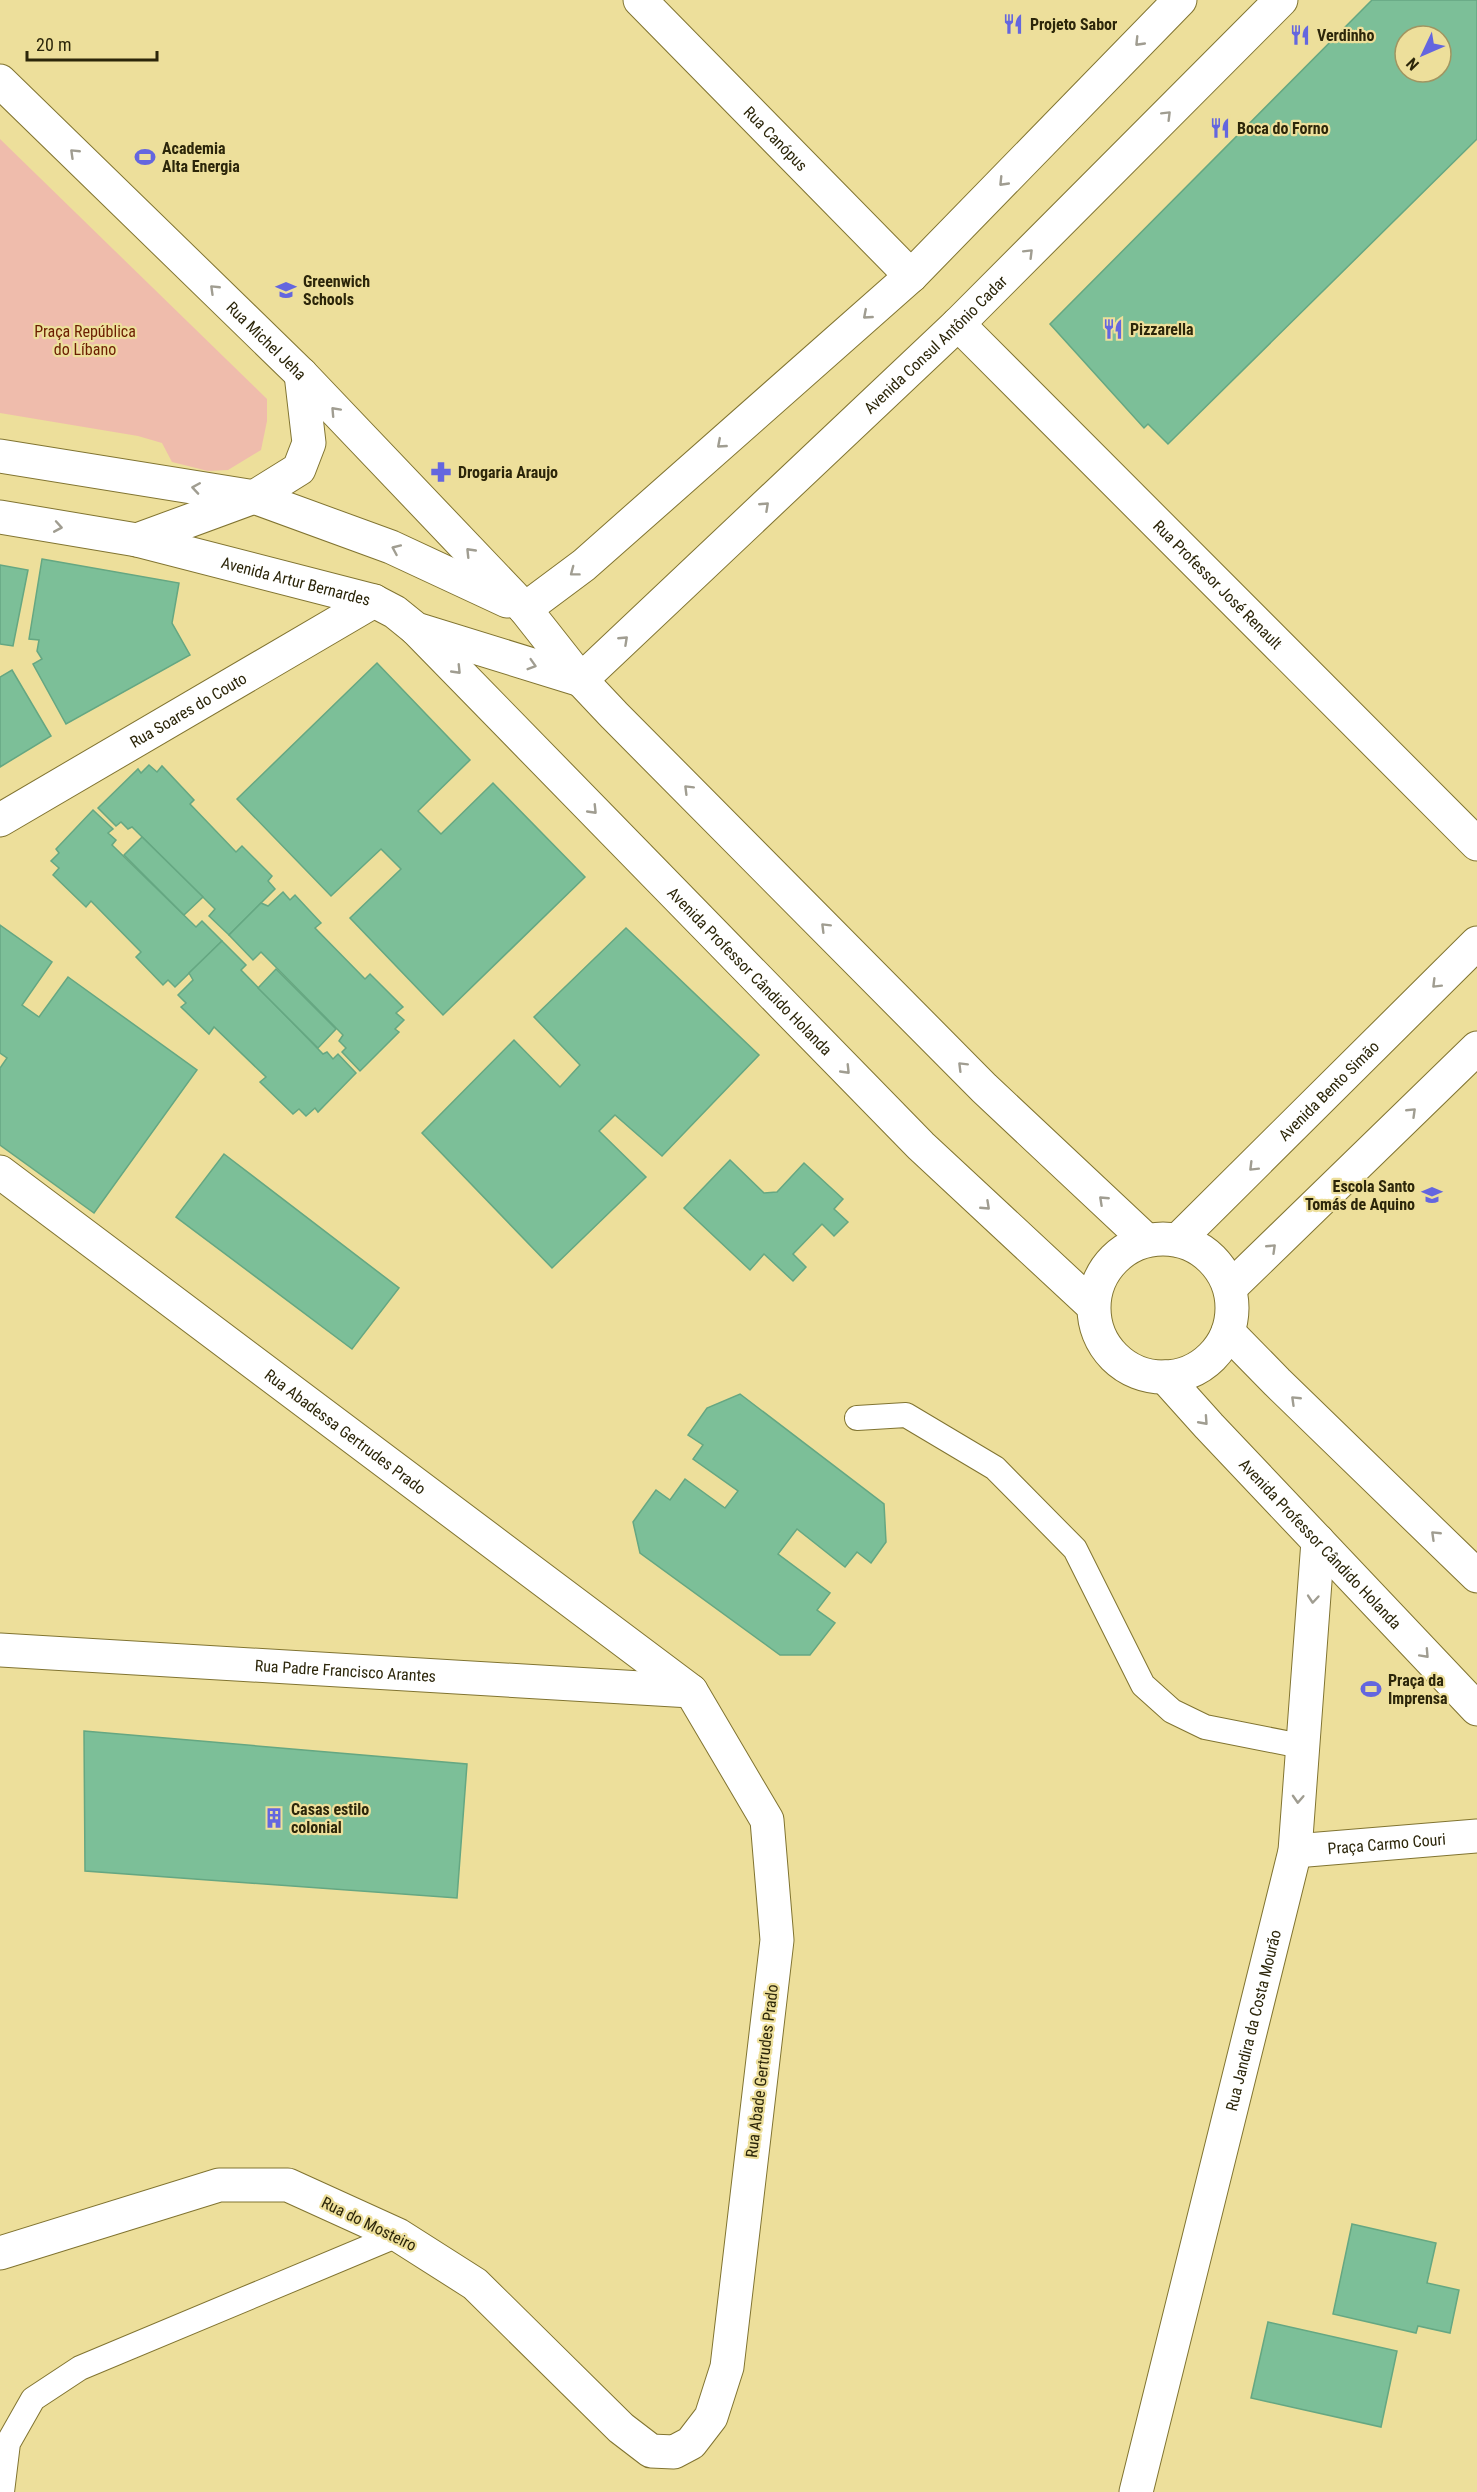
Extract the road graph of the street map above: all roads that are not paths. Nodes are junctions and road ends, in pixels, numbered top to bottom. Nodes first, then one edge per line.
1 (640, 0) edge
2 (1180, 0) edge
3 (1281, 0) edge
4 (0, 81) edge
5 (911, 276) junction
6 (958, 324) junction
7 (301, 374) junction
8 (0, 456) edge
9 (254, 497) junction
10 (0, 517) edge
11 (137, 540) junction
12 (374, 601) junction
13 (525, 609) junction
14 (416, 628) junction
15 (581, 680) junction
16 (0, 820) edge
17 (1477, 844) edge
18 (1477, 943) edge
19 (1477, 1048) edge
20 (0, 1172) edge
21 (1146, 1240) junction
22 (1178, 1240) junction
23 (1230, 1288) junction
24 (1093, 1306) junction
25 (1228, 1332) junction
26 (1165, 1377) junction
27 (857, 1418) dead end
28 (1318, 1541) junction
29 (1477, 1576) edge
30 (0, 1650) edge
31 (691, 1691) junction
32 (1477, 1709) edge
33 (1301, 1746) junction
34 (1477, 1836) edge
35 (1295, 1851) junction
36 (398, 2235) junction
37 (0, 2253) edge
38 (674, 2452) joint
39 (3, 2492) edge
40 (1136, 2492) edge

1 - 5 street, Rua Canópus
2 -> 5 street
6 -> 3 street, Avenida Consul Antônio Cadar
7 -> 4 street, Rua Michel Jeha
5 -> 13 street
15 -> 6 street, Avenida Consul Antônio Cadar
6 - 17 street, Rua Professor José Renault
7 - 9 street
13 -> 7 street, Rua Michel Jeha
9 -> 8 street
9 - 11 street
13 -> 9 street
10 -> 11 street, Avenida Artur Bernardes
11 - 12 street, Avenida Artur Bernardes
12 - 14 street, Avenida Artur Bernardes
12 - 16 street, Rua Soares do Couto
13 - 15 street
14 -> 15 street, Avenida Artur Bernardes
14 -> 24 street, Avenida Professor Cândido Holanda
21 -> 15 street
18 -> 22 street, Avenida Bento Simão
23 -> 19 street
20 - 31 street, Rua Abadessa Gertrudes Prado
21 - 22 street
21 - 24 street
22 - 23 street
23 - 25 street
24 - 26 street
25 - 26 street
29 -> 25 street
26 -> 28 street, Avenida Professor Cândido Holanda
27 - 33 lane
28 -> 32 street, Avenida Professor Cândido Holanda
28 -> 33 street, Rua Jandira da Costa Mourão
30 - 31 street, Rua Padre Francisco Arantes
31 - 38 street, Rua Abade Gertrudes Prado
33 -> 35 street, Rua Jandira da Costa Mourão
34 - 35 street, Praça Carmo Couri
35 - 40 street, Rua Jandira da Costa Mourão
36 - 37 street, Rua do Mosteiro
36 - 38 street, Rua do Mosteiro
36 - 39 lane

